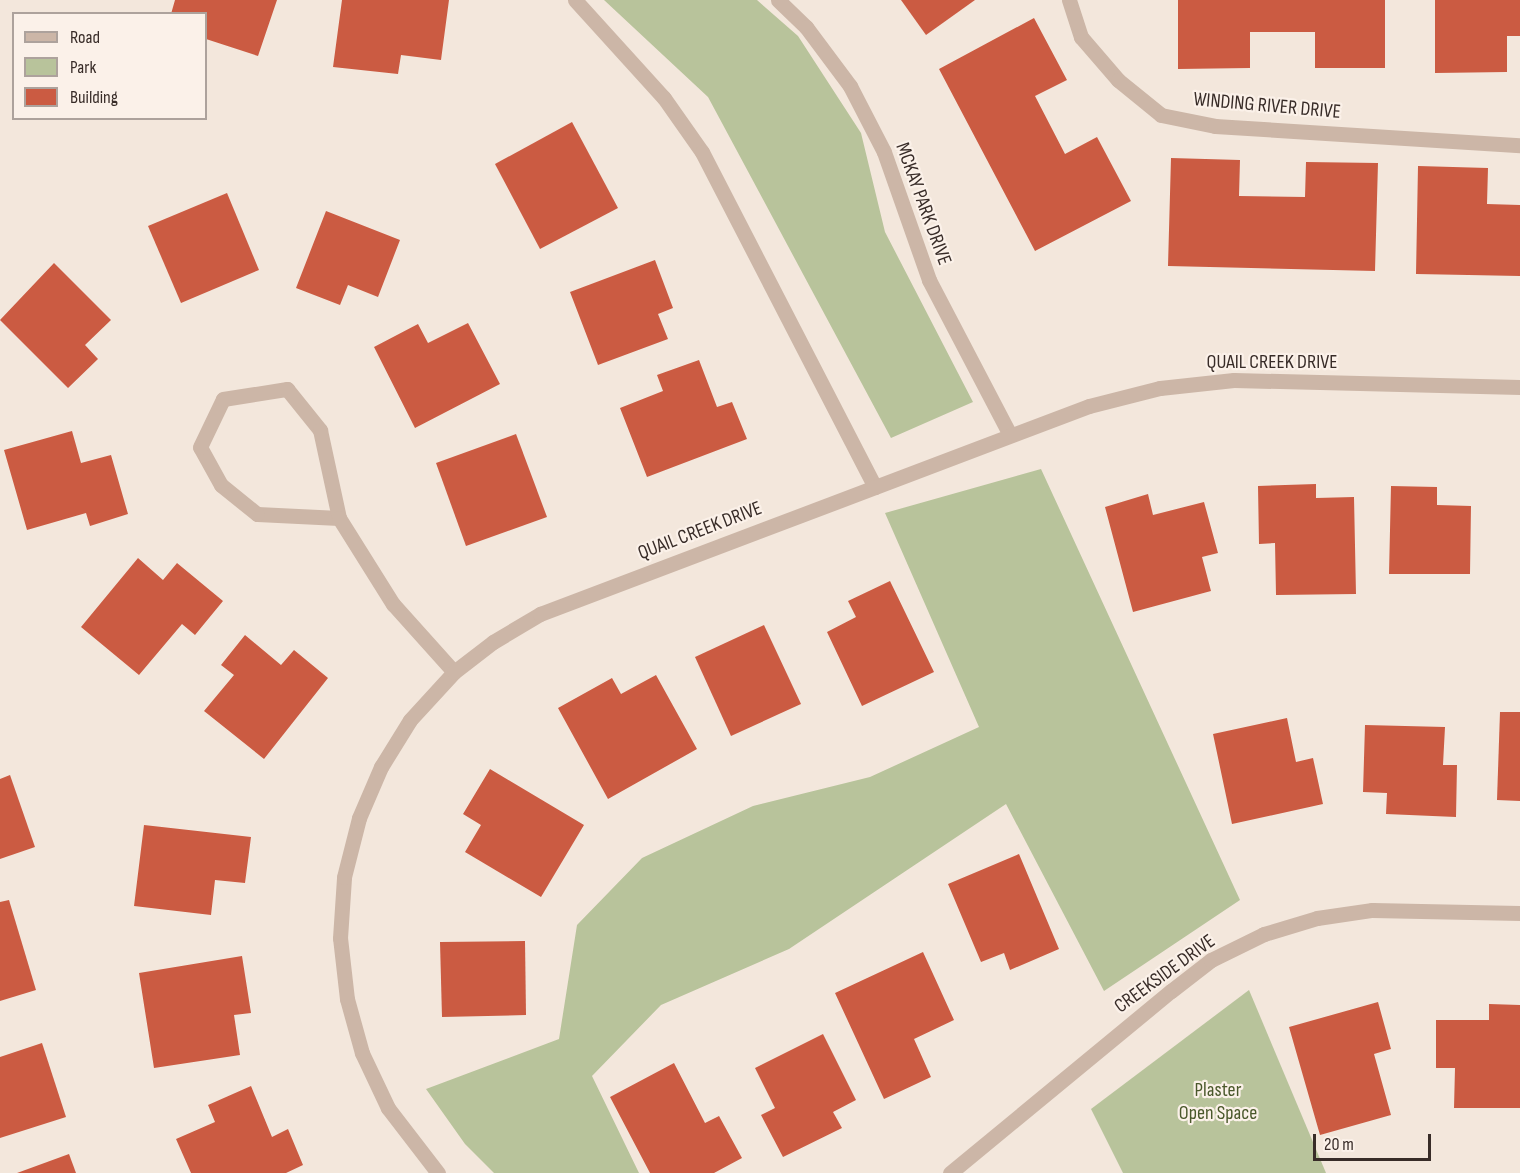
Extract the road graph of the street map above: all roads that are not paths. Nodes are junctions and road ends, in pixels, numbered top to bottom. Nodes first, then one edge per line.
1 (575, 0) edge
2 (778, 0) edge
3 (1069, 0) edge
4 (1520, 146) edge
5 (1520, 387) edge
6 (1010, 435) junction
7 (875, 487) junction
8 (339, 518) junction
9 (454, 672) junction
10 (1520, 913) edge
11 (438, 1173) edge
12 (950, 1173) edge

1 - 7 street
2 - 6 street, MCKAY PARK DRIVE
3 - 4 street, WINDING RIVER DRIVE
5 - 6 street, QUAIL CREEK DRIVE
6 - 7 street, QUAIL CREEK DRIVE
7 - 9 street, QUAIL CREEK DRIVE
8 - 8 street
8 - 9 street
9 - 11 street, QUAIL CREEK DRIVE
10 - 12 street, CREEKSIDE DRIVE

